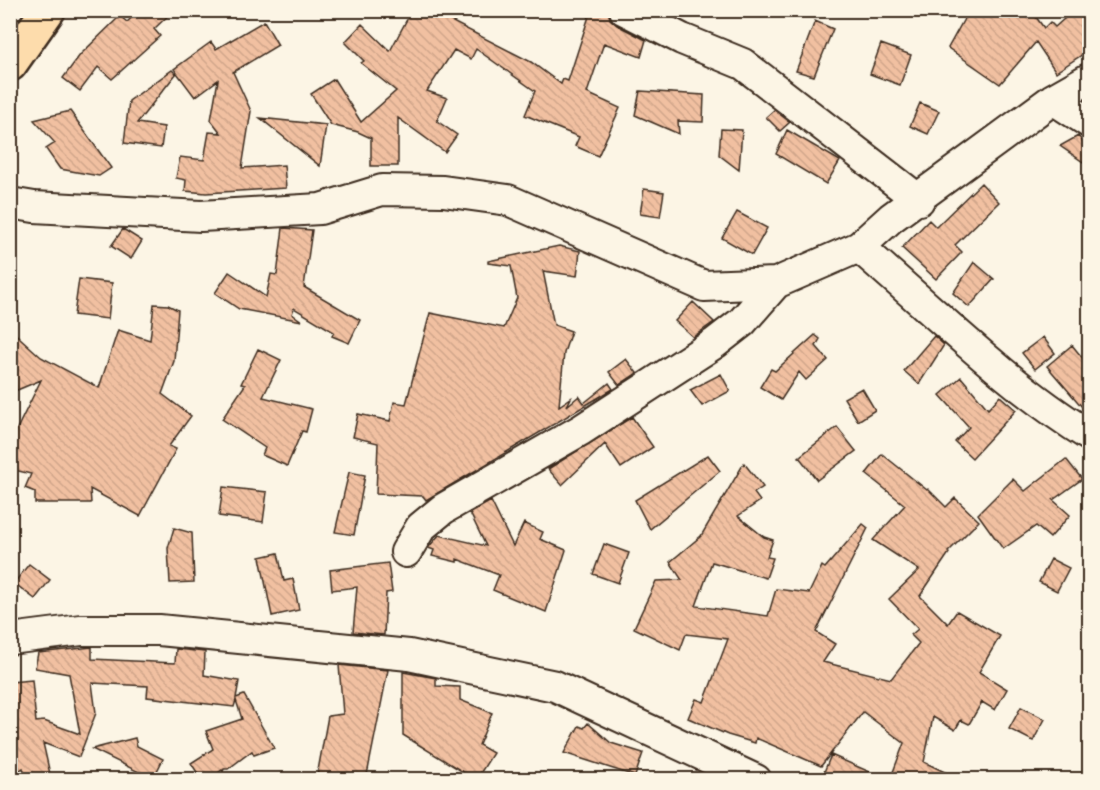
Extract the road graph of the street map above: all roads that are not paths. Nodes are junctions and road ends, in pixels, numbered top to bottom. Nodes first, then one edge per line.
1 (48, 10) edge
2 (625, 10) edge
3 (10, 64) edge
4 (1089, 78) edge
5 (1053, 99) junction
6 (1089, 123) edge
7 (919, 200) junction
8 (10, 202) edge
9 (860, 247) junction
10 (776, 283) junction
11 (1089, 436) edge
12 (406, 552) dead end
13 (10, 639) edge
14 (756, 780) edge

1 - 3 main road
2 - 7 street
4 - 5 street
5 - 6 street
5 - 7 street
7 - 9 street
8 - 10 street
9 - 10 street
9 - 11 street
10 - 12 street
13 - 14 street

